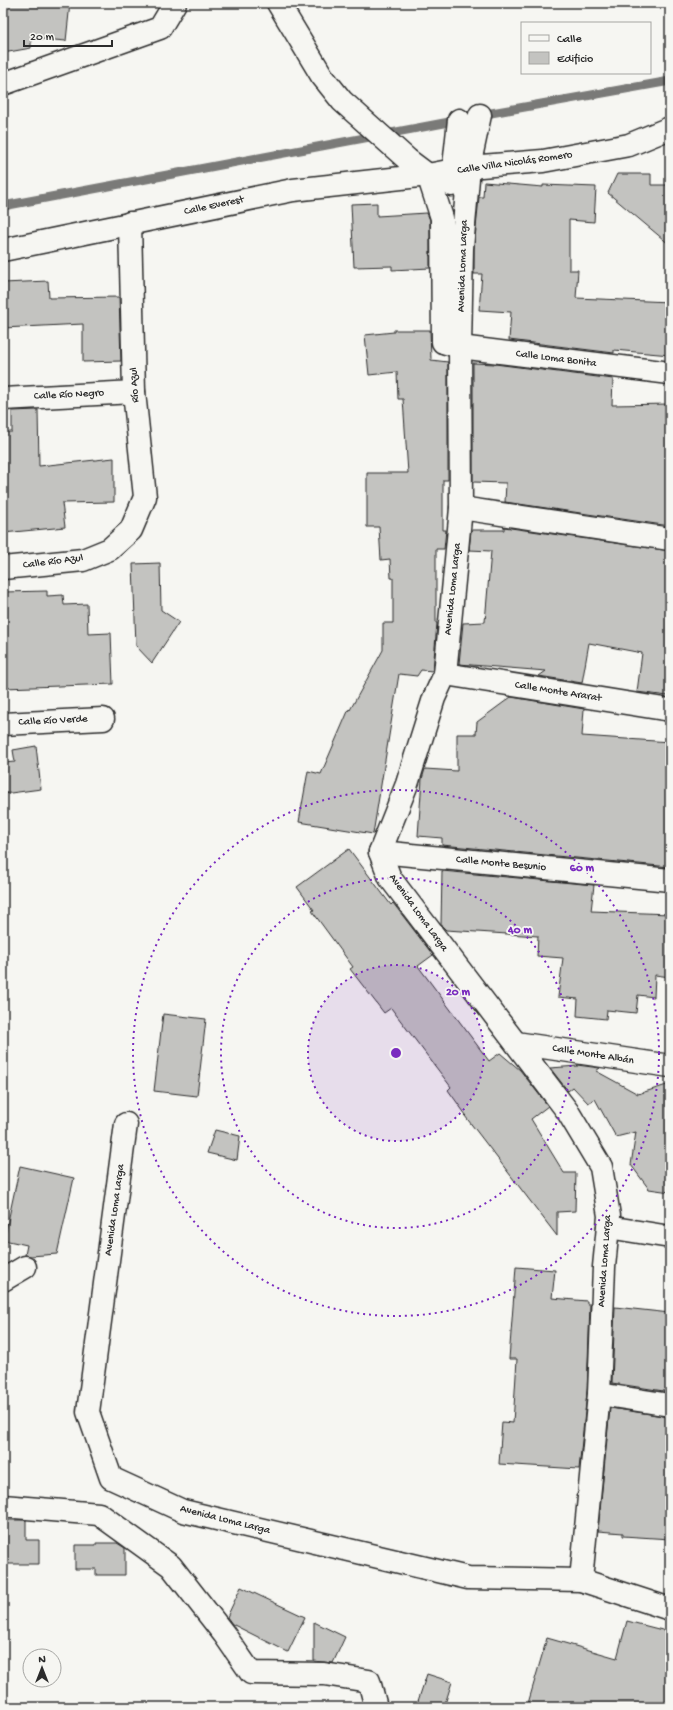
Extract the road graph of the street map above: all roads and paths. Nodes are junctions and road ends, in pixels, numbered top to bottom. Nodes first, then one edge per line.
1 (175, 3) edge
2 (278, 3) edge
3 (3, 84) edge
4 (470, 118) dead end
5 (670, 128) edge
6 (461, 169) junction
7 (428, 175) junction
8 (130, 223) junction
9 (3, 250) edge
10 (452, 344) junction
11 (670, 373) edge
12 (134, 392) junction
13 (3, 399) edge
14 (461, 508) junction
15 (121, 539) joint
16 (670, 539) edge
17 (3, 568) edge
18 (445, 674) junction
19 (670, 710) edge
20 (103, 719) dead end
21 (3, 724) edge
22 (380, 852) junction
23 (670, 880) edge
24 (516, 1043) junction
25 (670, 1066) edge
26 (126, 1124) dead end
27 (608, 1227) junction
28 (670, 1237) edge
29 (26, 1268) dead end
30 (3, 1280) edge
31 (599, 1394) junction
32 (670, 1405) edge
33 (3, 1506) edge
34 (581, 1580) junction
35 (670, 1609) edge
36 (376, 1707) edge

1 - 3 street
2 - 7 street
4 - 6 street, Avenida Loma Larga
5 - 6 street, Calle Villa Nicolás Romero
6 - 7 street, Calle Villa Nicolás Romero
6 - 10 street, Avenida Loma Larga
7 - 8 street, Calle Everest
7 - 10 street, Avenida Loma Larga
8 - 9 street, Calle Everest
8 - 12 street, Río Azul
10 - 11 street, Calle Loma Bonita
10 - 14 street, Avenida Loma Larga
12 - 13 street, Calle Río Negro
12 - 15 street, Río Azul
14 - 16 street
14 - 18 street, Avenida Loma Larga
15 - 17 street, Calle Río Azul
18 - 19 street, Calle Monte Ararat
18 - 22 street, Avenida Loma Larga
20 - 21 street, Calle Río Verde
22 - 23 street, Calle Monte Besunio
22 - 24 street, Avenida Loma Larga
24 - 25 street, Calle Monte Albán
24 - 27 street, Avenida Loma Larga
26 - 34 street, Avenida Loma Larga
27 - 28 street
27 - 31 street, Avenida Loma Larga
29 - 30 street
31 - 32 street
31 - 34 street, Avenida Loma Larga
33 - 36 street
34 - 35 street, Avenida Loma Larga

